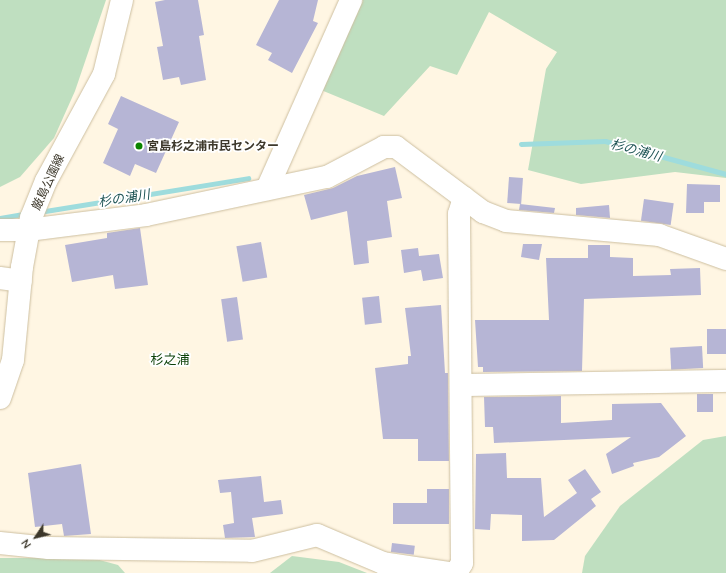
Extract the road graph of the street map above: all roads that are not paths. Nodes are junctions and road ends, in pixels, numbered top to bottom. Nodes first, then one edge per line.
1 (122, 0) edge
2 (351, 0) edge
3 (267, 189) junction
4 (464, 198) junction
5 (30, 224) junction
6 (0, 230) edge
7 (726, 259) edge
8 (10, 279) edge
9 (726, 381) edge
10 (461, 385) junction
11 (0, 398) edge
12 (0, 543) edge
13 (448, 573) edge
14 (456, 573) edge

1 - 5 street, 厳島公園線
2 - 3 street
3 - 4 street
3 - 5 street
4 - 7 street
4 - 10 street
5 - 6 street
5 - 8 street, 厳島公園線
8 - 11 street, 厳島公園線
9 - 10 street
10 - 14 street
12 - 13 street

